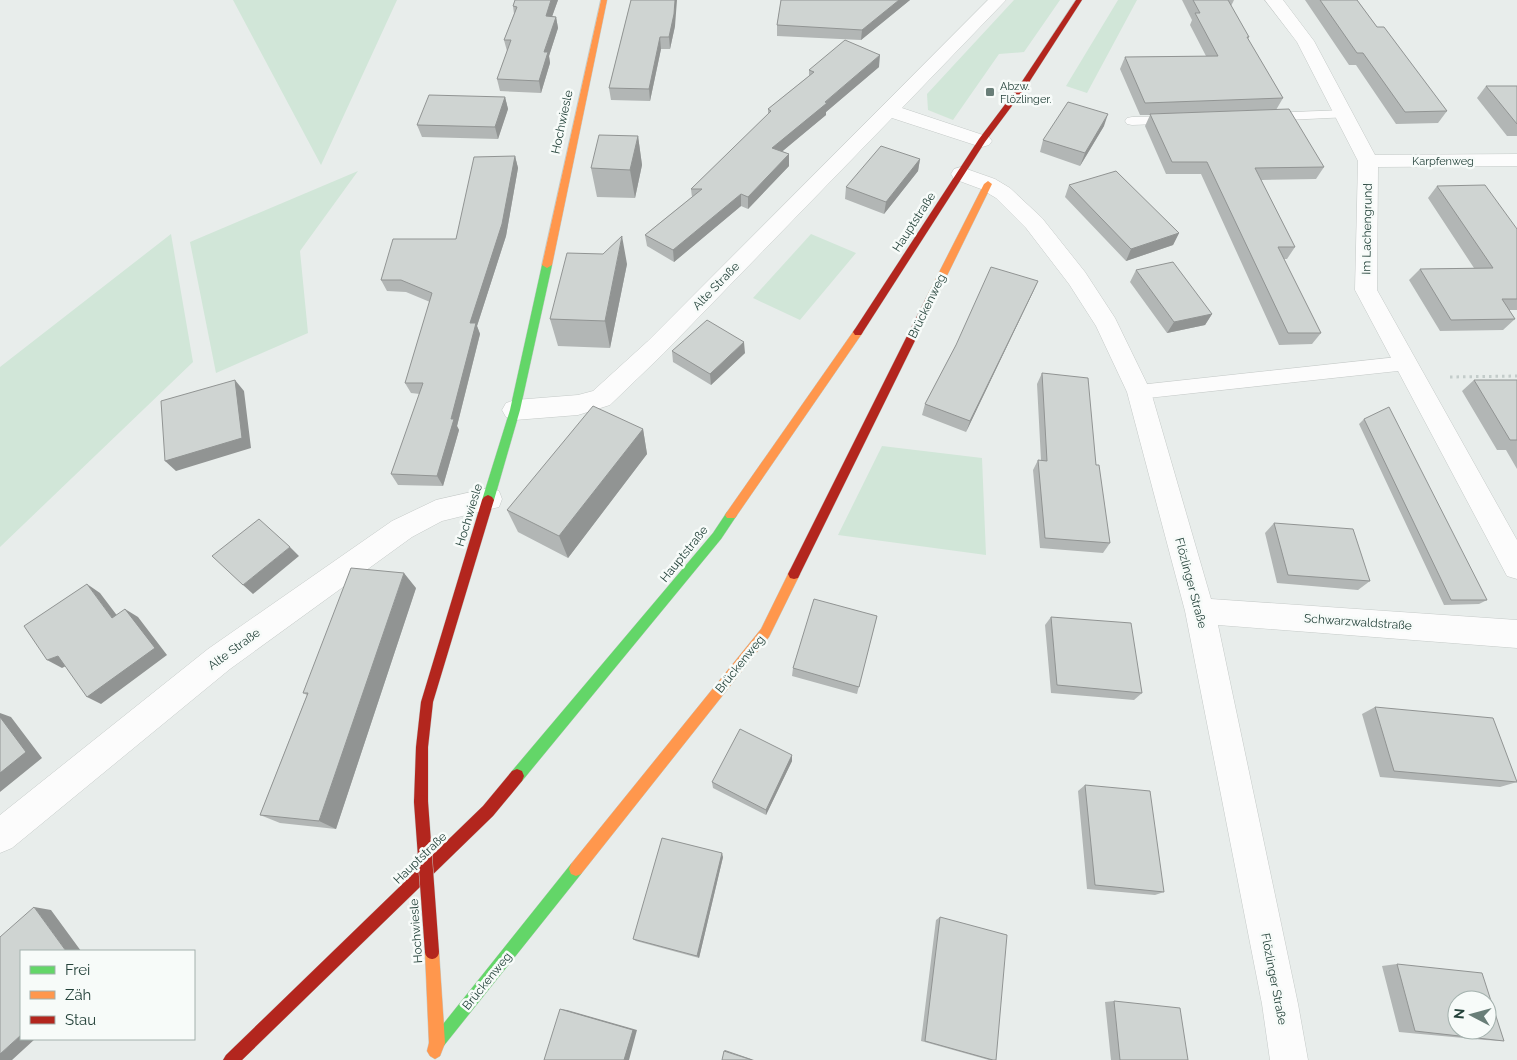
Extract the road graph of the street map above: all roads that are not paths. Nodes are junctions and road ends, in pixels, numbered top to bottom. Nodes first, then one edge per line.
1 (604, 0) edge
2 (997, 0) edge
3 (1079, 0) edge
4 (1274, 0) edge
5 (889, 110) junction
6 (1344, 114) junction
7 (1257, 117) edge
8 (1190, 119) edge
9 (1132, 121) dead end
10 (982, 141) junction
11 (1517, 160) edge
12 (1368, 161) junction
13 (961, 174) junction
14 (988, 184) junction
15 (1411, 371) junction
16 (1139, 392) junction
17 (515, 410) junction
18 (489, 499) junction
19 (1517, 566) edge
20 (1200, 611) junction
21 (1517, 634) edge
22 (0, 836) edge
23 (435, 1051) edge
24 (231, 1060) edge
25 (416, 1060) edge
26 (1289, 1060) edge

1 - 17 street, Hochwiesle
2 - 5 street, Alte Straße
3 - 10 street, Hauptstraße
4 - 6 street, Im Lachengrund
5 - 10 street
5 - 17 street, Alte Straße
6 - 7 lane
6 - 12 street, Im Lachengrund
8 - 9 lane
10 - 13 street, Hauptstraße
11 - 12 street, Karpfenweg
12 - 15 street, Im Lachengrund
13 - 14 street, Flözlinger Straße
13 - 24 street, Hauptstraße
14 - 16 street, Flözlinger Straße
14 - 23 street, Brückenweg
15 - 16 lane
15 - 19 street, Im Lachengrund
16 - 20 street, Flözlinger Straße
17 - 18 street, Hochwiesle
18 - 22 street, Alte Straße
18 - 23 street, Hochwiesle, bridge
20 - 21 street, Schwarzwaldstraße
20 - 26 street, Flözlinger Straße
23 - 25 lane, Brückenweg

